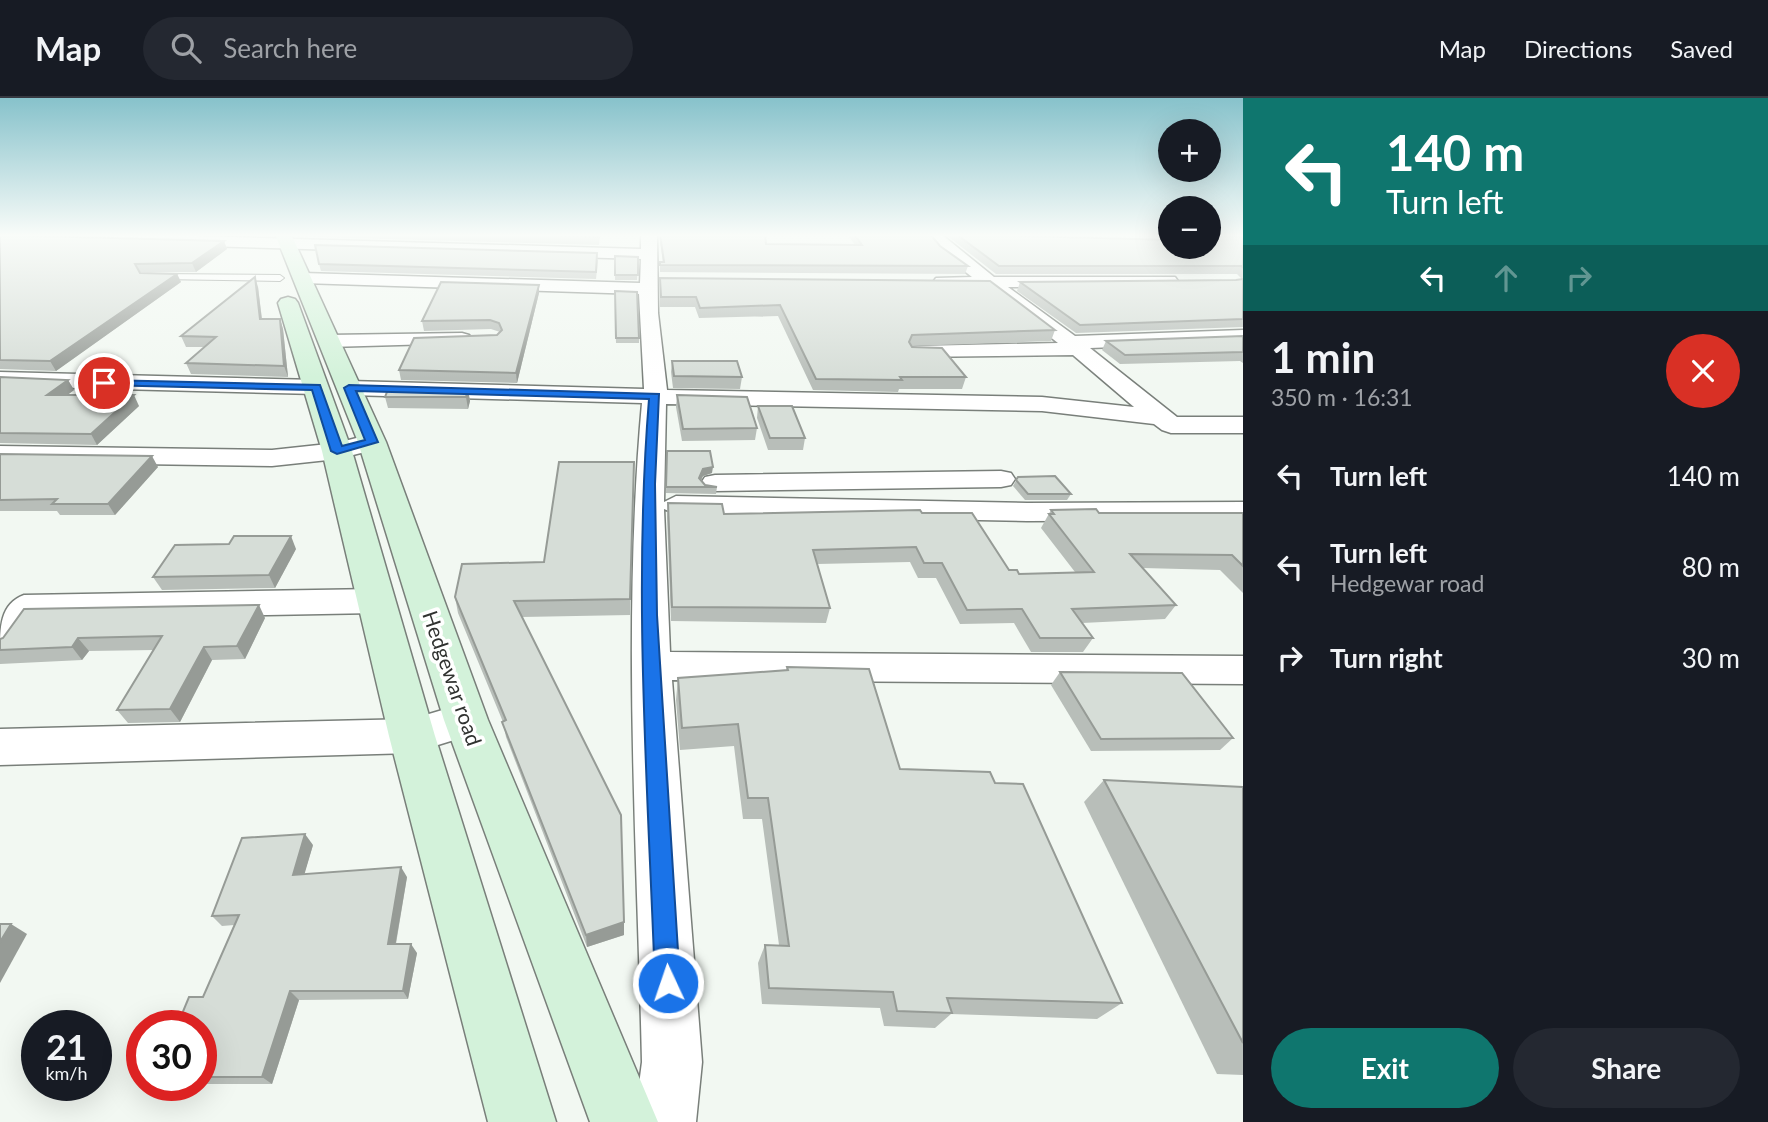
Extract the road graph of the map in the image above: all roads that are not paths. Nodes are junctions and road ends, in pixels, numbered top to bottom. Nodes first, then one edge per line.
1 (293, 282) edge
2 (297, 282) edge
3 (652, 282) edge
4 (1002, 282) edge
5 (1243, 336) edge
6 (478, 338) edge
7 (329, 341) junction
8 (1074, 346) junction
9 (919, 352) edge
10 (0, 379) edge
11 (333, 388) junction
12 (655, 396) junction
13 (1160, 417) junction
14 (1243, 425) edge
15 (355, 446) junction
16 (0, 454) edge
17 (1001, 479) dead end
18 (649, 494) junction
19 (1243, 511) edge
20 (376, 601) junction
21 (0, 640) edge
22 (652, 666) junction
23 (1243, 670) edge
24 (466, 720) junction
25 (412, 736) junction
26 (0, 747) edge
27 (522, 1122) edge
28 (624, 1122) edge
29 (665, 1122) edge

1 - 11 main road, Hedgewar road
2 - 7 main road, Hedgewar road
3 - 12 street
4 - 8 street
5 - 8 street
6 - 7 street
7 - 11 main road, Hedgewar road
8 - 9 street
8 - 13 street
10 - 11 street
11 - 12 street
11 - 15 main road, Hedgewar road
12 - 13 street
12 - 18 street
13 - 14 street
15 - 16 street
15 - 20 main road, Hedgewar road
15 - 24 main road, Hedgewar road
17 - 18 street
18 - 19 street
18 - 22 street
20 - 21 street
20 - 25 main road, Hedgewar road
22 - 23 street
22 - 29 street
24 - 25 street
24 - 28 main road, Hedgewar road
25 - 26 street
25 - 27 main road, Hedgewar road

